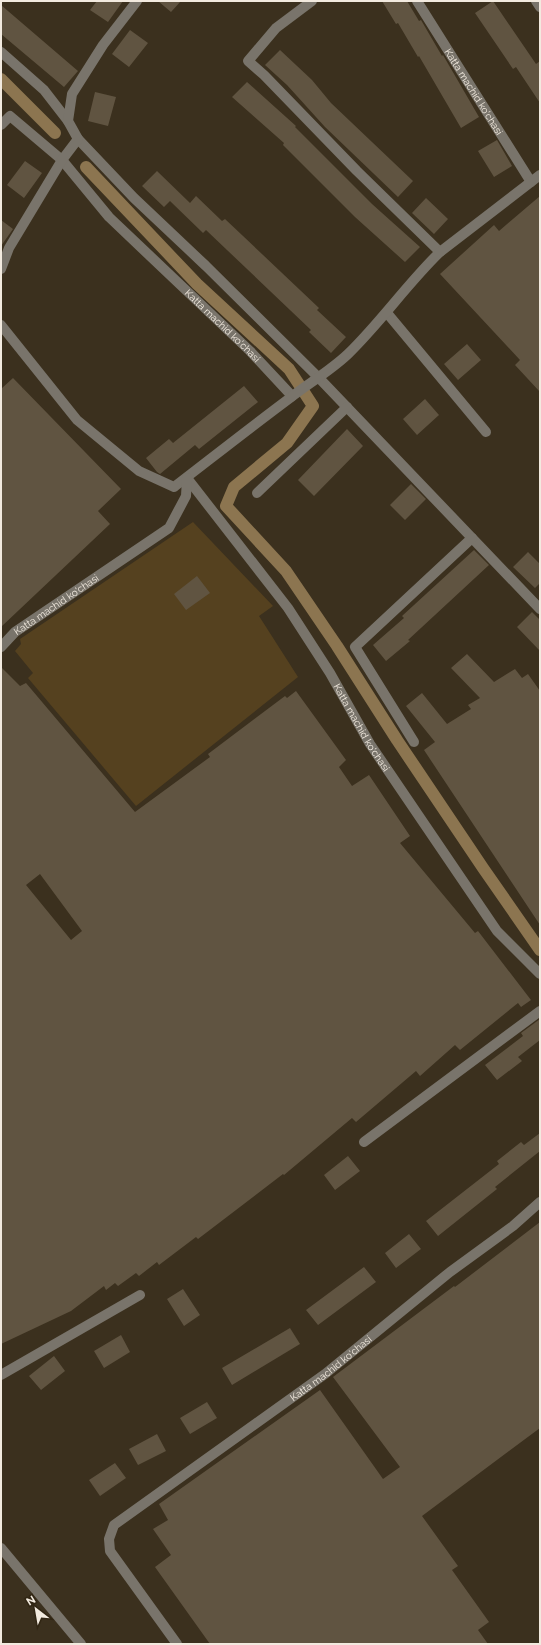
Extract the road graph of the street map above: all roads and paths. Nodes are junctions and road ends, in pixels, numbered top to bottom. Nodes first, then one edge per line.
1 (137, 1) edge
2 (312, 1) edge
3 (417, 1) edge
4 (536, 1) edge
5 (540, 7) edge
6 (1, 52) edge
7 (68, 121) junction
8 (1, 125) edge
9 (78, 139) junction
10 (62, 160) junction
11 (540, 175) edge
12 (531, 182) junction
13 (440, 252) junction
14 (1, 269) edge
15 (387, 313) junction
16 (1, 325) edge
17 (319, 378) junction
18 (292, 396) junction
19 (347, 407) junction
20 (486, 432) dead end
21 (187, 478) junction
22 (257, 493) dead end
23 (472, 538) junction
24 (540, 609) edge
25 (1, 647) edge
26 (414, 742) dead end
27 (540, 974) edge
28 (540, 1011) edge
29 (364, 1142) dead end
30 (540, 1202) edge
31 (140, 1295) dead end
32 (1, 1375) edge
33 (1, 1548) edge
34 (81, 1644) edge
35 (177, 1644) edge

1 - 7 street
2 - 13 street
3 - 12 street, Katta machid ko'chasi
4 - 5 street
6 - 7 street
7 - 9 street
8 - 10 street, Katta machid ko'chasi
9 - 10 street
9 - 17 street
10 - 14 street
10 - 18 street, Katta machid ko'chasi
11 - 12 street
12 - 13 street
13 - 15 street
15 - 17 street
15 - 20 street
16 - 21 street
17 - 18 street
17 - 19 street
18 - 21 street
19 - 22 street
19 - 23 street
21 - 25 street, Katta machid ko'chasi
21 - 27 street, Katta machid ko'chasi
23 - 24 street
23 - 26 street
28 - 29 street
30 - 35 street, Katta machid ko'chasi
31 - 32 street
33 - 34 street

